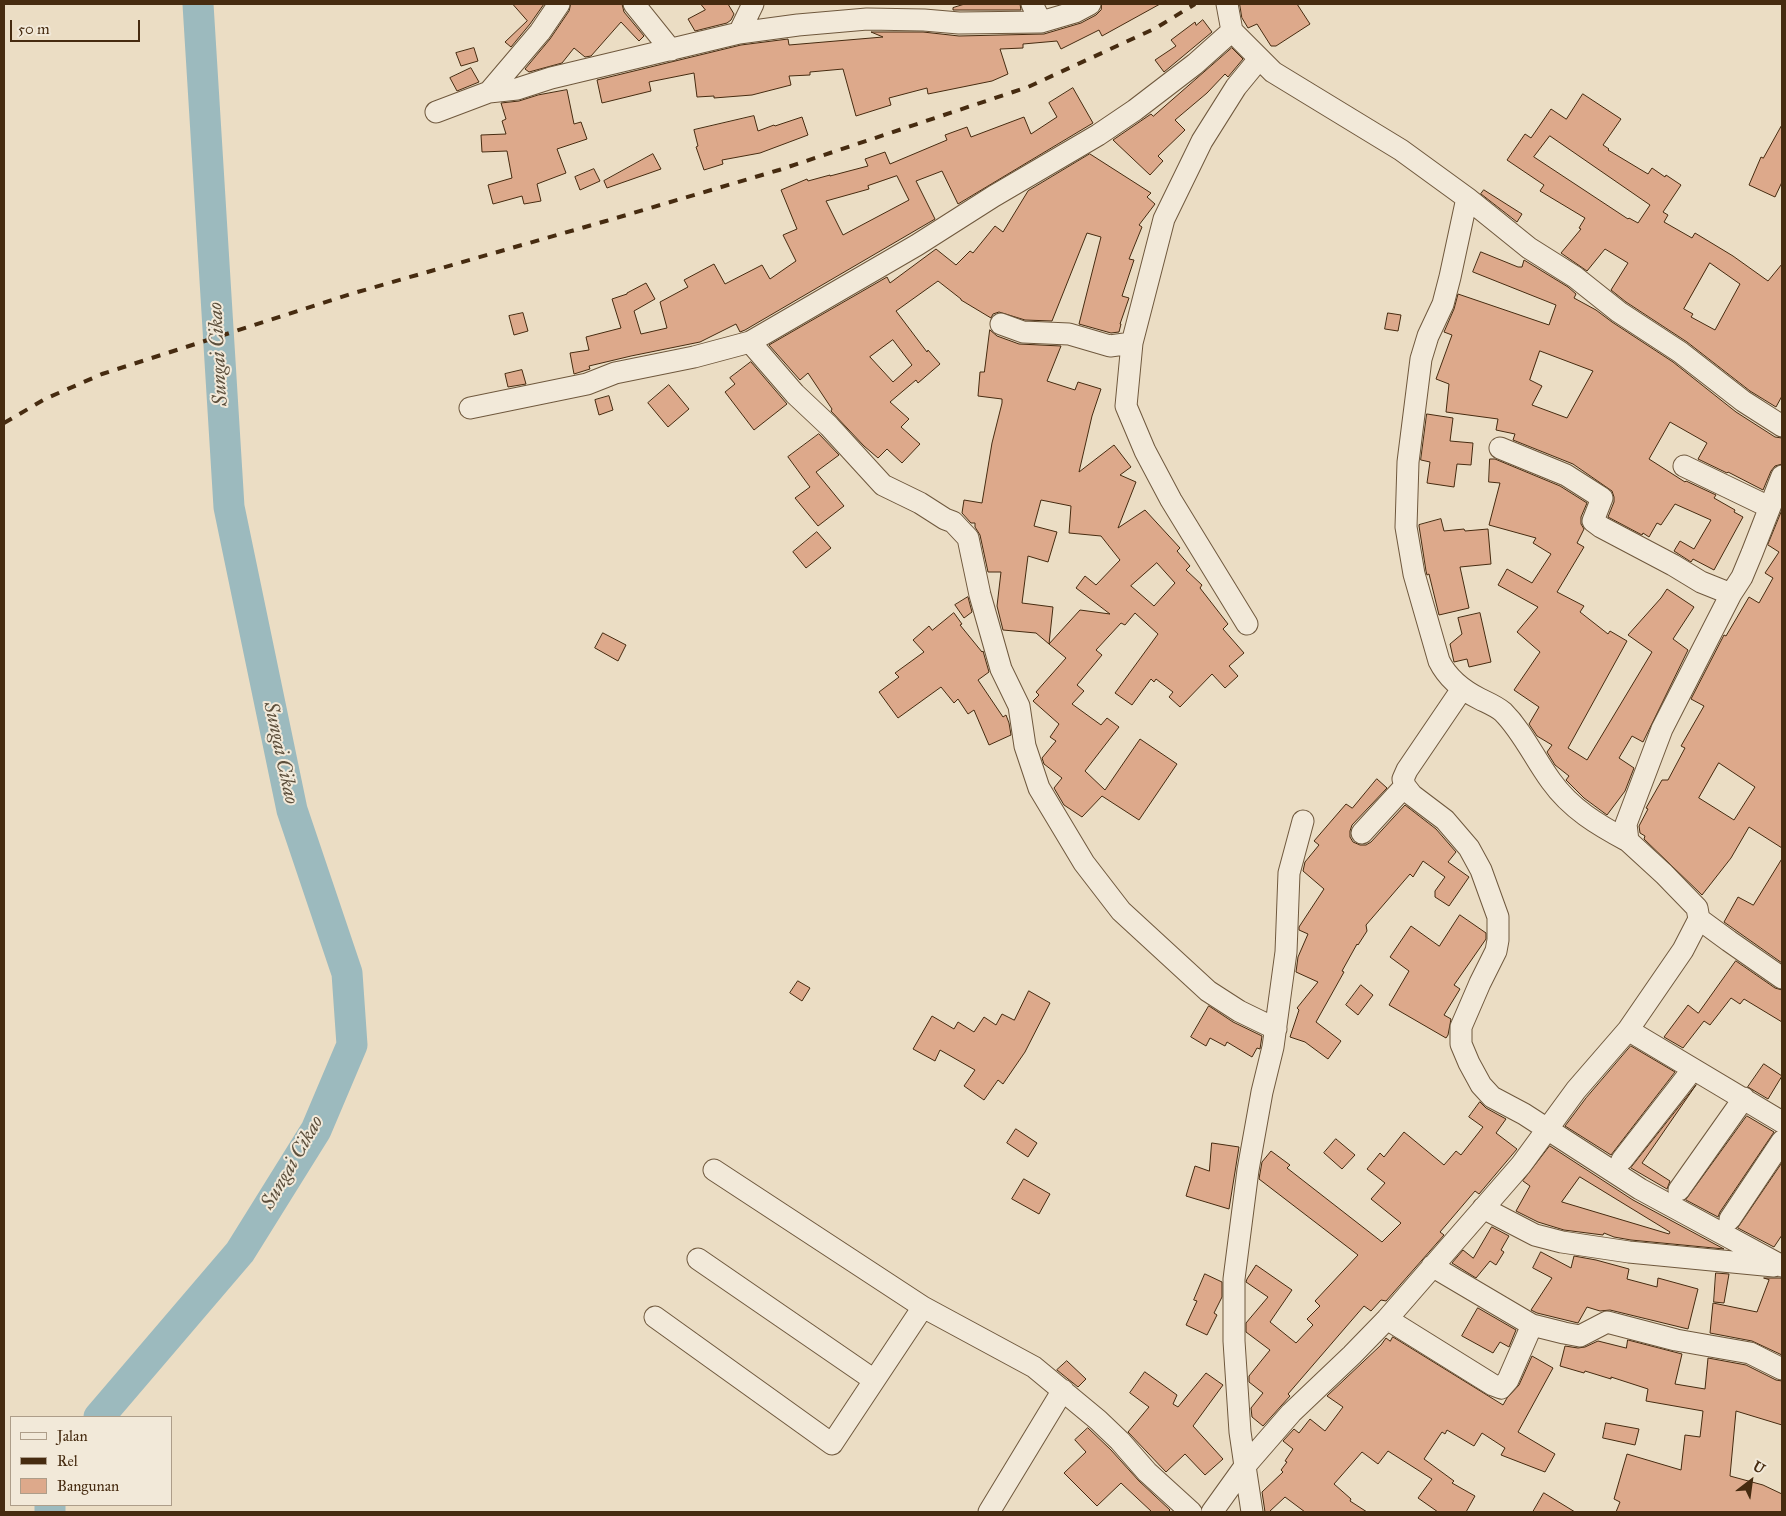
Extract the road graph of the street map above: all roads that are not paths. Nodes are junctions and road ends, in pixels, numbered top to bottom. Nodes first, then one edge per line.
1 (559, 4) edge
2 (634, 4) edge
3 (752, 4) edge
4 (1032, 4) edge
5 (1090, 4) edge
6 (1227, 4) edge
7 (742, 20) edge
8 (1041, 22) junction
9 (1232, 31) junction
10 (671, 50) junction
11 (1259, 59) junction
12 (489, 92) junction
13 (436, 112) dead end
14 (1466, 198) junction
15 (1001, 324) dead end
16 (750, 342) junction
17 (1132, 343) junction
18 (470, 408) dead end
19 (1782, 426) edge
20 (1500, 448) dead end
21 (1684, 466) dead end
22 (1782, 476) edge
23 (1769, 507) junction
24 (1731, 594) junction
25 (1246, 624) dead end
26 (1462, 689) junction
27 (1405, 786) junction
28 (1303, 821) dead end
29 (1362, 833) dead end
30 (1628, 841) junction
31 (1699, 919) junction
32 (1782, 978) edge
33 (1276, 1029) junction
34 (1628, 1030) junction
35 (1693, 1069) junction
36 (1744, 1098) junction
37 (1782, 1122) edge
38 (1547, 1129) junction
39 (1782, 1141) edge
40 (1622, 1160) dead end
41 (714, 1170) dead end
42 (1679, 1190) dead end
43 (1483, 1208) junction
44 (1730, 1219) dead end
45 (698, 1259) dead end
46 (1432, 1266) junction
47 (1782, 1266) edge
48 (923, 1307) junction
49 (655, 1317) dead end
50 (1387, 1319) junction
51 (1532, 1325) junction
52 (1782, 1369) edge
53 (874, 1380) junction
54 (1063, 1390) junction
55 (1245, 1466) junction
56 (989, 1512) edge
57 (1191, 1512) edge
58 (1212, 1512) edge
59 (1252, 1512) edge

1 - 12 street
2 - 10 street
3 - 7 street
4 - 8 street
5 - 8 street
6 - 9 street
7 - 8 street
7 - 10 street
9 - 11 street
9 - 16 street
10 - 12 street
11 - 14 street
11 - 17 street
12 - 13 street
14 - 19 street
14 - 26 street
15 - 17 street
16 - 18 street
16 - 33 street
17 - 25 street
20 - 24 street
21 - 23 street
22 - 23 street
23 - 24 street
24 - 30 street
26 - 27 street
26 - 30 street
27 - 29 street
27 - 38 street
28 - 33 street
30 - 31 street
31 - 32 street
31 - 34 street
33 - 55 street
34 - 35 street
34 - 38 street
35 - 36 street
35 - 40 street
36 - 37 street
36 - 42 street
38 - 43 street
38 - 47 street
39 - 44 street
41 - 48 street
43 - 46 street
43 - 47 street
45 - 53 street
46 - 50 street
46 - 51 street
48 - 53 street
48 - 54 street
49 - 53 street
50 - 51 street
50 - 55 street
51 - 52 street
54 - 56 street
54 - 57 street
55 - 58 street
55 - 59 street

